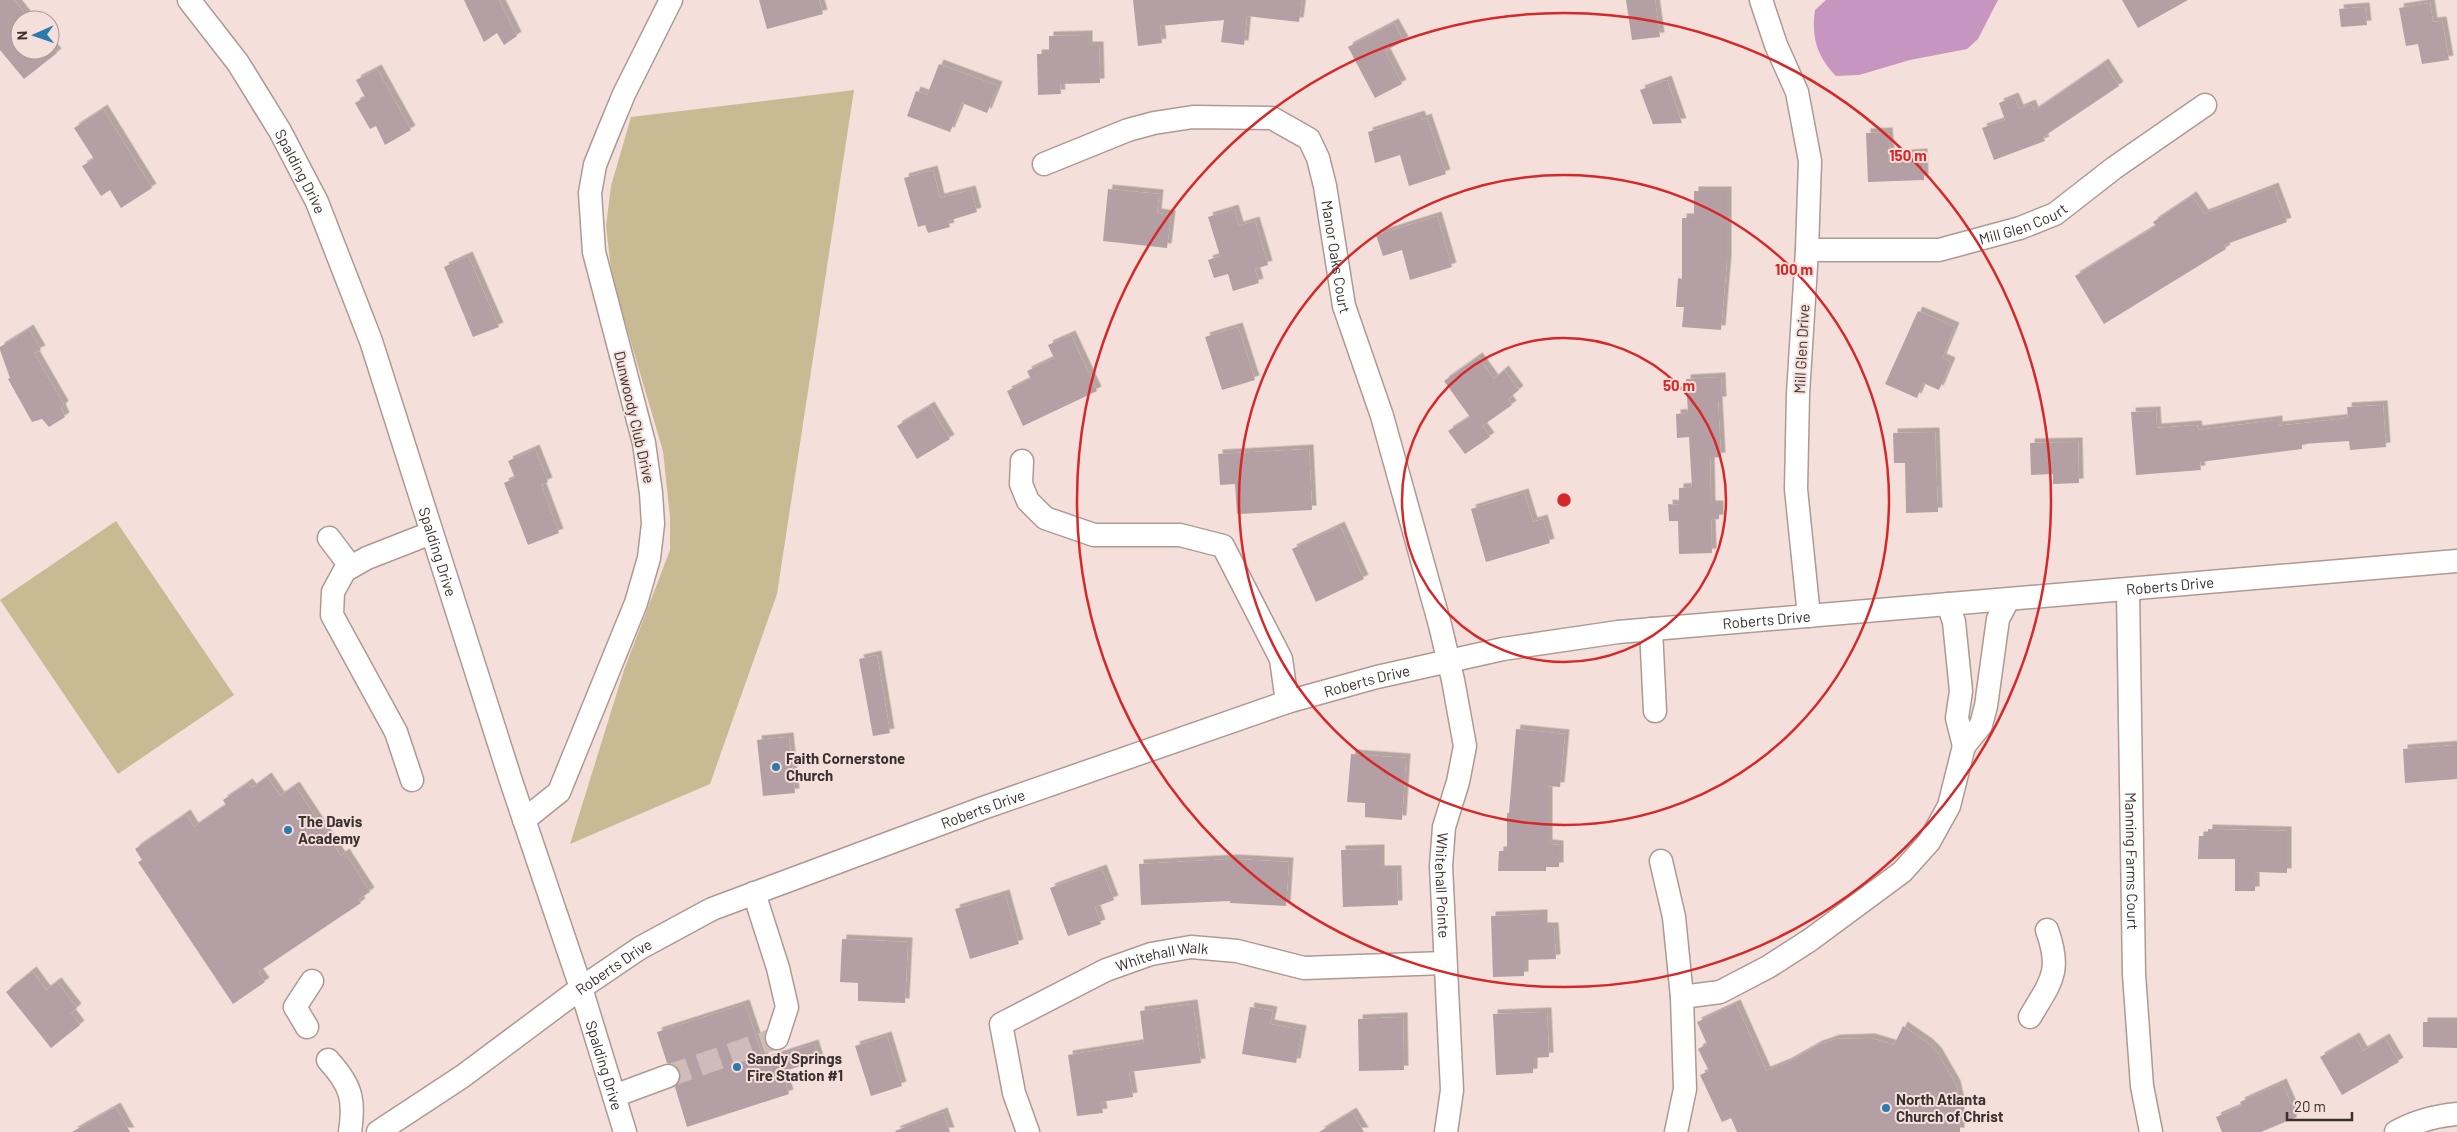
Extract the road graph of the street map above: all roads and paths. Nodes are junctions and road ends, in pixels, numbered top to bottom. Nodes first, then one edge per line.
1 (189, 0) edge
2 (671, 0) edge
3 (1760, 0) edge
4 (2205, 105) dead end
5 (1044, 164) dead end
6 (1808, 250) junction
7 (1022, 461) dead end
8 (431, 532) junction
9 (329, 538) dead end
10 (2457, 561) edge
11 (351, 567) junction
12 (2128, 590) junction
13 (2008, 600) junction
14 (1948, 604) junction
15 (1809, 616) junction
16 (1651, 629) junction
17 (1447, 652) junction
18 (1287, 702) junction
19 (1655, 711) dead end
20 (1964, 746) junction
21 (412, 780) dead end
22 (524, 820) junction
23 (1661, 861) dead end
24 (754, 893) junction
25 (2047, 930) dead end
26 (1445, 963) junction
27 (312, 981) dead end
28 (581, 988) junction
29 (1682, 997) junction
30 (2030, 1017) dead end
31 (307, 1027) dead end
32 (777, 1038) dead end
33 (328, 1060) dead end
34 (668, 1076) tunnel mouth
35 (614, 1096) junction
36 (2457, 1114) edge
37 (350, 1132) edge
38 (378, 1132) edge
39 (625, 1132) edge
40 (1028, 1132) edge
41 (1446, 1132) edge
42 (1676, 1132) edge
43 (2151, 1132) edge
44 (2396, 1132) edge

1 - 8 street, Spalding Drive
2 - 22 street, Dunwoody Club Drive
3 - 6 street, Mill Glen Drive
4 - 6 street, Mill Glen Court
5 - 17 street, Manor Oaks Court
6 - 15 street, Mill Glen Drive
7 - 18 street
8 - 11 street
8 - 22 street, Spalding Drive
9 - 11 street
10 - 12 street, Roberts Drive
11 - 21 street
12 - 13 street, Roberts Drive
12 - 43 street, Manning Farms Court
13 - 14 street, Roberts Drive
13 - 20 street
14 - 15 street, Roberts Drive
14 - 20 street
15 - 16 street, Roberts Drive
16 - 17 street, Roberts Drive
16 - 19 street
17 - 18 street, Roberts Drive
17 - 26 street, Whitehall Pointe
18 - 24 street, Roberts Drive
20 - 29 street
22 - 28 street, Spalding Drive
23 - 29 street
24 - 28 street, Roberts Drive
24 - 32 street
25 - 30 street
26 - 40 street, Whitehall Walk
26 - 41 street, Whitehall Pointe
27 - 31 street
28 - 35 street, Spalding Drive
28 - 38 street, Roberts Drive
29 - 42 street
33 - 37 street
34 - 35 street
35 - 39 street, Spalding Drive
36 - 44 street

